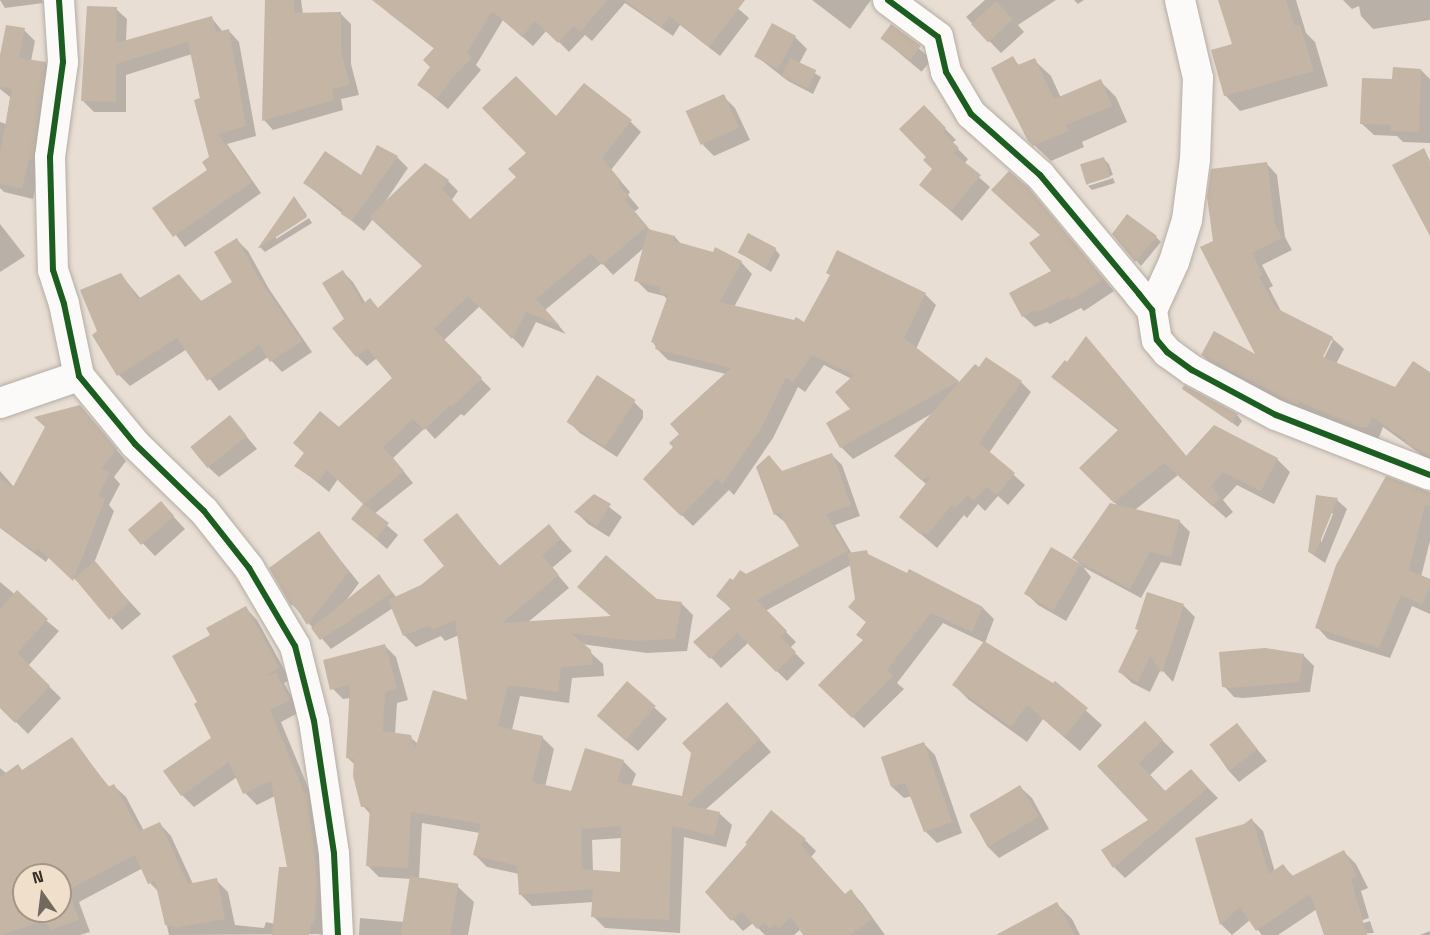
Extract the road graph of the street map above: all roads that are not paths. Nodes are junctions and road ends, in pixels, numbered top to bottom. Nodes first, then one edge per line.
1 (59, 0) edge
2 (888, 0) edge
3 (1180, 0) edge
4 (1152, 310) junction
5 (79, 376) junction
6 (0, 403) edge
7 (1430, 475) edge
8 (338, 935) edge

1 - 5 street
2 - 4 street
3 - 4 street
4 - 7 street
5 - 6 street
5 - 8 street

